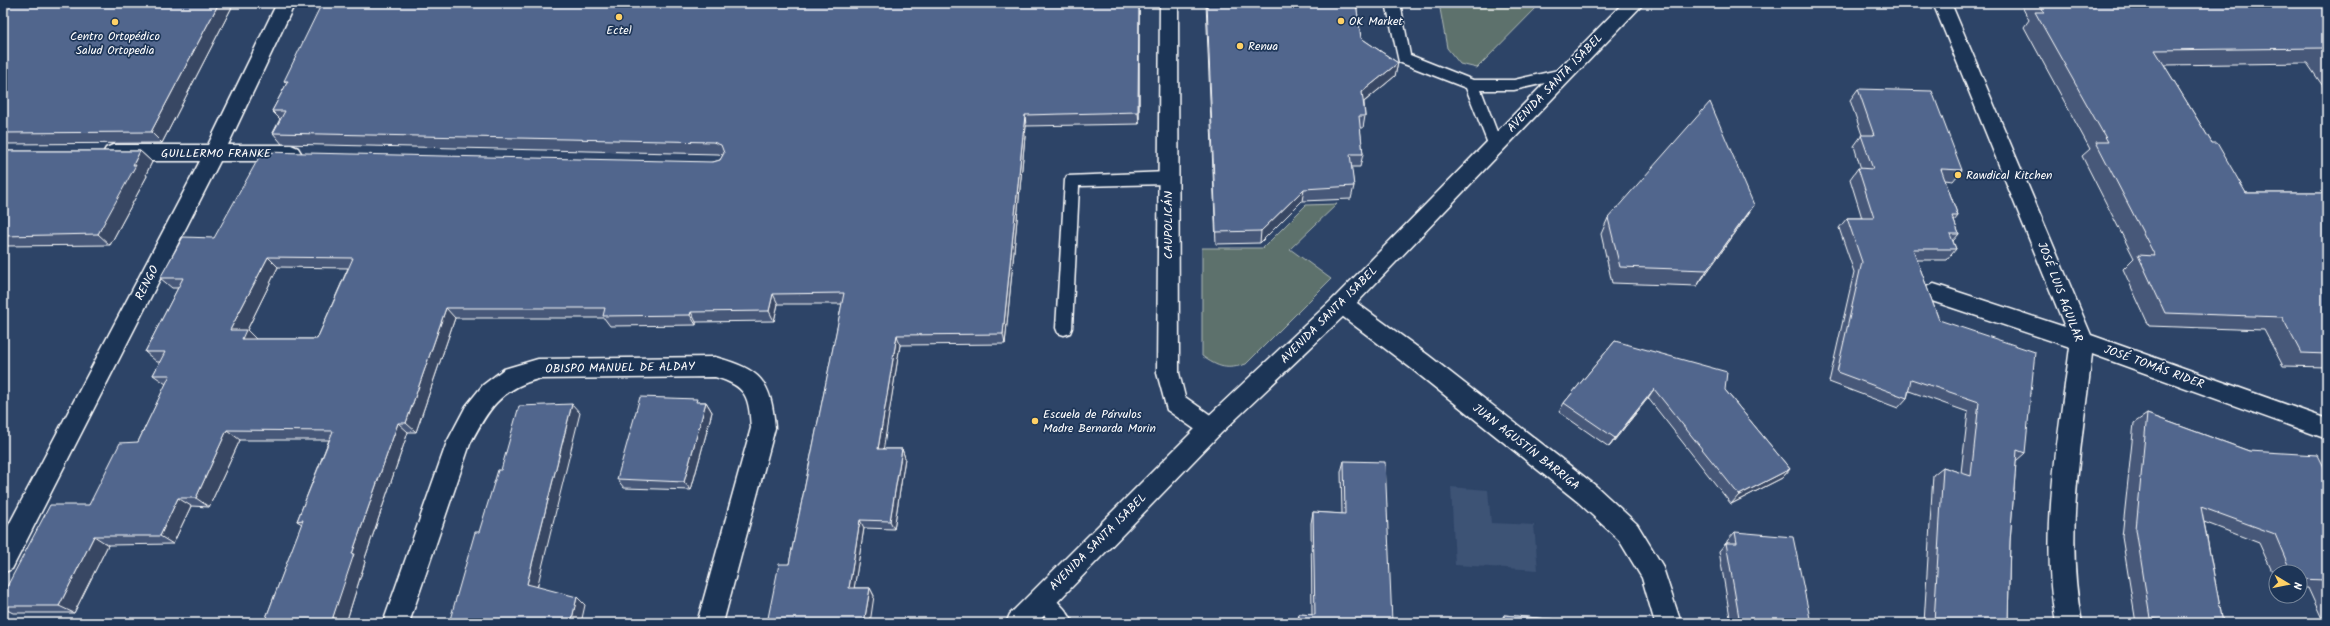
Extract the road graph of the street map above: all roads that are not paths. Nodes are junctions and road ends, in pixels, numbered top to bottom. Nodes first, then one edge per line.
1 (286, 3) edge
2 (1169, 3) edge
3 (1393, 3) edge
4 (1635, 3) edge
5 (1942, 3) edge
6 (1614, 12) edge
7 (1567, 73) junction
8 (1472, 85) junction
9 (1495, 144) junction
10 (214, 152) junction
11 (95, 153) edge
12 (307, 153) edge
13 (1168, 178) junction
14 (1934, 293) dead end
15 (1342, 304) junction
16 (1064, 328) dead end
17 (2082, 341) junction
18 (1211, 428) junction
19 (2327, 429) edge
20 (3, 561) edge
21 (1041, 599) junction
22 (396, 623) edge
23 (710, 623) edge
24 (1019, 623) edge
25 (1064, 623) edge
26 (1668, 623) edge
27 (2069, 623) edge

1 - 10 street, RENGO
2 - 13 street, CAUPOLICÁN
3 - 8 lane
4 - 6 street, AVENIDA SANTA ISABEL
5 - 17 street, JOSÉ LUIS AGUILAR
6 - 7 street, AVENIDA SANTA ISABEL
7 - 8 lane
7 - 9 street, AVENIDA SANTA ISABEL
8 - 9 lane
9 - 15 street, AVENIDA SANTA ISABEL
10 - 11 street, GUILLERMO FRANKE
10 - 12 street, GUILLERMO FRANKE
10 - 20 street, RENGO
13 - 16 lane
13 - 18 street, CAUPOLICÁN
14 - 17 street, JOSÉ TOMÁS RIDER
15 - 18 street, AVENIDA SANTA ISABEL
15 - 26 street, JUAN AGUSTÍN BARRIGA
17 - 19 street, JOSÉ TOMÁS RIDER
17 - 27 street, JOSÉ LUIS AGUILAR
18 - 21 street, AVENIDA SANTA ISABEL
21 - 24 street, AVENIDA SANTA ISABEL
21 - 25 lane
22 - 23 street, OBISPO MANUEL DE ALDAY

